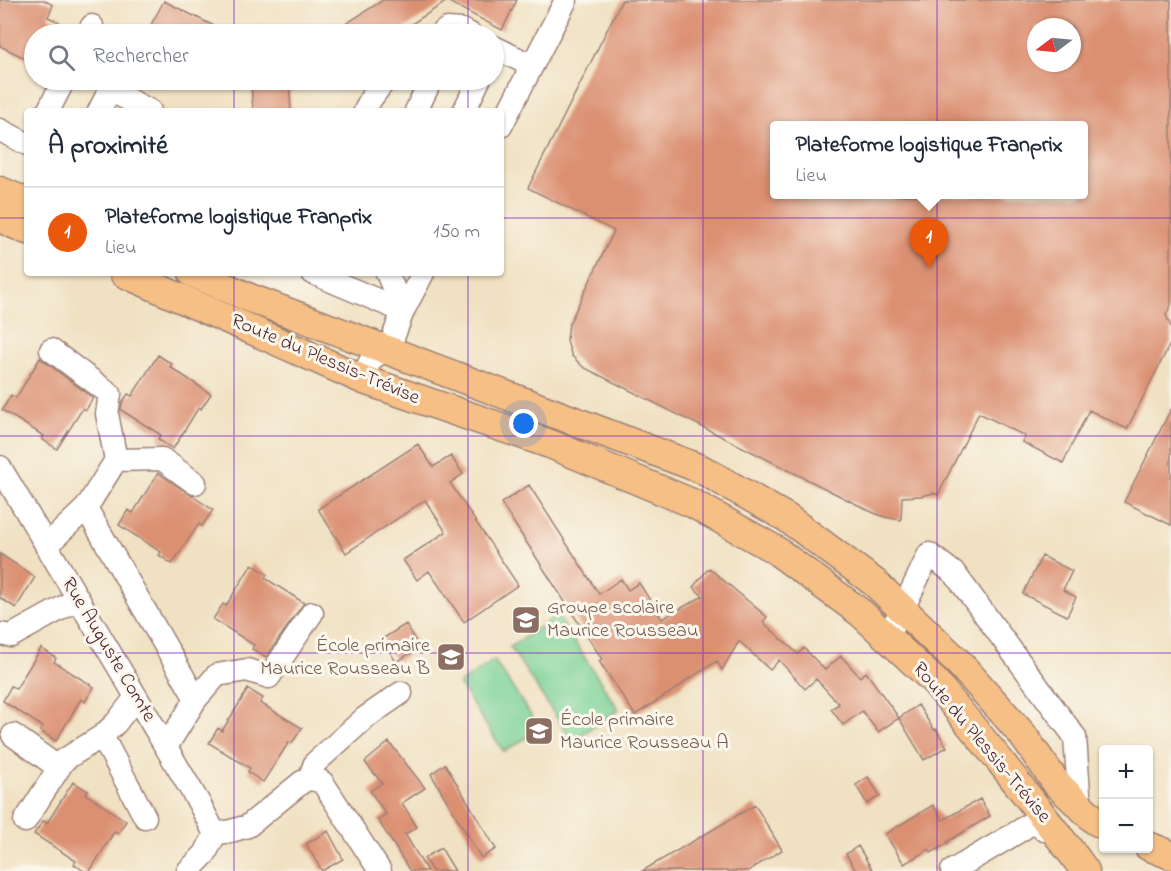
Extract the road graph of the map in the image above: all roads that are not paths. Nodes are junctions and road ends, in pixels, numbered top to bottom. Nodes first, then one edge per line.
1 (566, 0) edge
2 (504, 53) edge
3 (532, 66) junction
4 (59, 90) edge
5 (110, 90) edge
6 (120, 90) edge
7 (378, 90) edge
8 (426, 90) edge
9 (474, 90) edge
10 (50, 108) edge
11 (101, 108) edge
12 (146, 108) edge
13 (366, 108) edge
14 (417, 108) edge
15 (465, 108) edge
16 (504, 120) edge
17 (0, 130) edge
18 (24, 142) edge
19 (0, 191) edge
20 (24, 201) edge
21 (0, 218) edge
22 (24, 229) edge
23 (131, 276) edge
24 (200, 276) edge
25 (320, 276) edge
26 (388, 276) edge
27 (421, 276) edge
28 (403, 311) junction
29 (51, 350) dead end
30 (388, 351) junction
31 (363, 380) junction
32 (392, 390) junction
33 (116, 460) junction
34 (0, 467) edge
35 (195, 483) dead end
36 (86, 508) junction
37 (46, 546) junction
38 (78, 600) junction
39 (903, 609) junction
40 (312, 613) dead end
41 (0, 634) edge
42 (886, 637) junction
43 (401, 693) dead end
44 (136, 697) junction
45 (196, 699) junction
46 (13, 735) dead end
47 (102, 736) junction
48 (166, 747) junction
49 (59, 768) junction
50 (309, 779) junction
51 (1080, 807) junction
52 (1042, 815) junction
53 (146, 817) dead end
54 (25, 821) dead end
55 (1099, 822) edge
56 (215, 834) junction
57 (1153, 848) edge
58 (1171, 855) edge
59 (977, 865) edge
60 (189, 871) edge
61 (380, 871) edge
62 (952, 871) edge
63 (1068, 871) edge
64 (1085, 871) edge
65 (1162, 871) edge

1 - 3 street
2 - 3 street
3 - 16 street
4 - 10 street
5 - 11 street
6 - 12 street
7 - 13 street
8 - 14 street
9 - 15 street
17 - 18 street
19 - 20 main road
21 - 22 main road
23 - 31 main road, Route du Plessis-Trévise
24 - 30 main road, Route du Plessis-Trévise
25 - 28 street
26 - 28 street
27 - 28 street
28 - 30 street
29 - 33 street
30 - 31 street
30 - 32 street
30 - 39 main road, Route du Plessis-Trévise
31 - 32 main road, Route du Plessis-Trévise
32 - 42 main road, Route du Plessis-Trévise
33 - 35 street
33 - 36 street
34 - 37 street, Rue Auguste Comte
36 - 37 street
36 - 45 street
37 - 38 street, Rue Auguste Comte
38 - 41 street
38 - 44 street, Rue Auguste Comte
39 - 42 street
39 - 51 main road, Route du Plessis-Trévise
39 - 51 street
40 - 45 street
42 - 52 main road, Route du Plessis-Trévise
43 - 50 street
44 - 47 street
44 - 48 street, Rue Auguste Comte
45 - 48 street
46 - 49 street
47 - 49 street
47 - 53 street
48 - 56 street, Rue Auguste Comte
49 - 54 street
50 - 56 street
50 - 61 street
51 - 55 main road, Route du Plessis-Trévise
52 - 59 street
52 - 63 street
52 - 64 main road, Route du Plessis-Trévise
56 - 60 street
57 - 58 main road
58 - 65 main road
59 - 62 street

